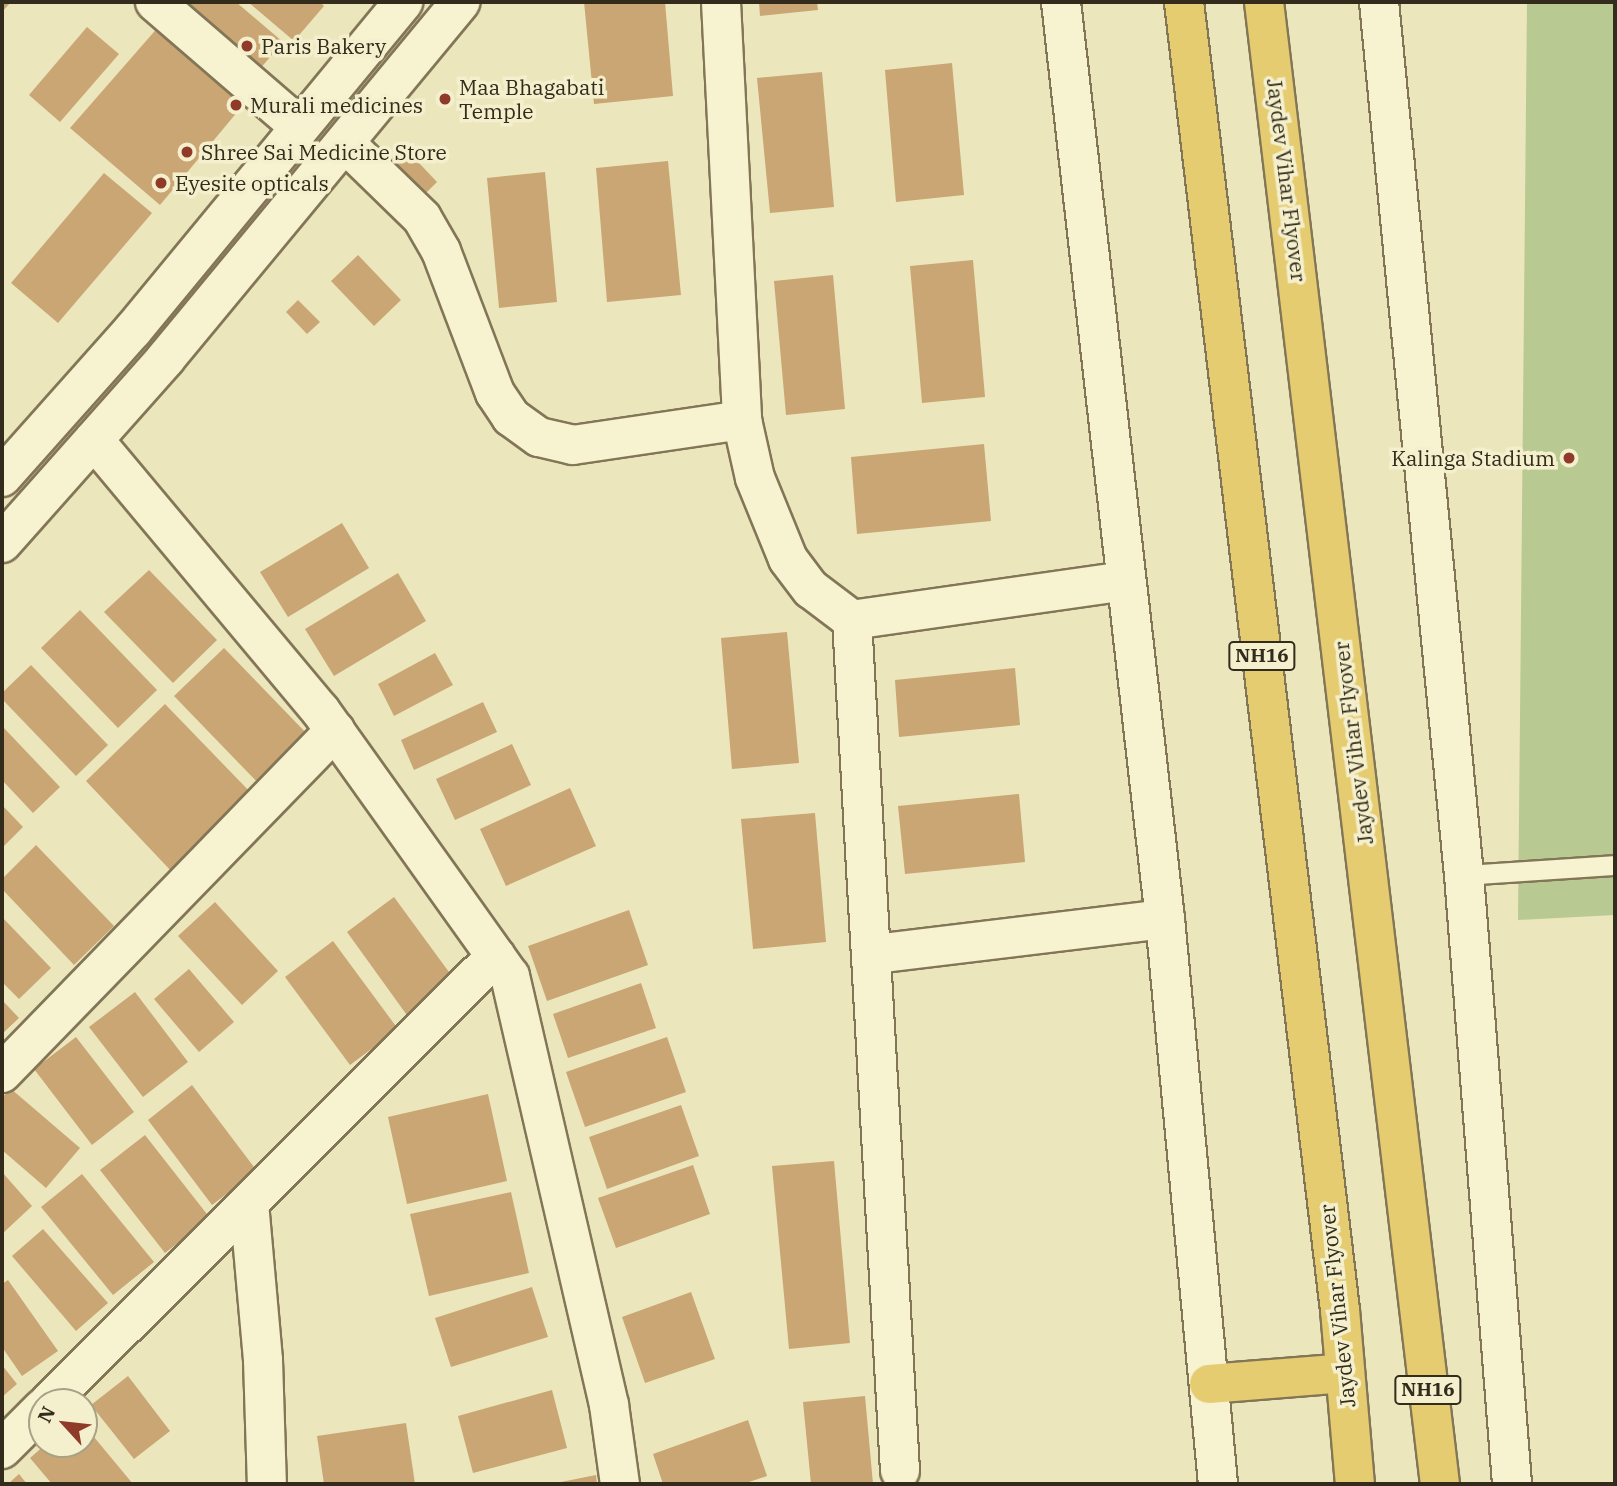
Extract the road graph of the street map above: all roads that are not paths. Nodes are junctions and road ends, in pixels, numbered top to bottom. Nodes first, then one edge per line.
1 (155, 2) edge
2 (403, 2) edge
3 (461, 2) edge
4 (720, 2) edge
5 (1060, 2) edge
6 (1184, 2) edge
7 (1264, 2) edge
8 (1379, 2) edge
9 (300, 128) junction
10 (346, 144) junction
11 (742, 420) junction
12 (94, 440) junction
13 (2, 477) edge
14 (2, 543) edge
15 (1125, 581) junction
16 (852, 620) junction
17 (335, 730) junction
18 (1615, 865) edge
19 (1464, 875) junction
20 (1165, 919) junction
21 (874, 954) junction
22 (495, 956) junction
23 (2, 1073) edge
24 (248, 1203) junction
25 (1345, 1373) junction
26 (1209, 1384) junction
27 (63, 1388) edge
28 (28, 1423) edge
29 (2, 1450) edge
30 (900, 1471) dead end
31 (267, 1484) edge
32 (620, 1484) edge
33 (1218, 1484) edge
34 (1355, 1484) edge
35 (1440, 1484) edge
36 (1513, 1484) edge

1 - 9 street
2 - 9 street
3 - 10 street
4 - 11 street
5 - 15 street
6 - 25 highway, Jaydev Vihar Flyover / NH16
7 - 35 highway, Jaydev Vihar Flyover / NH16
8 - 19 street
9 - 13 street
10 - 11 street
10 - 12 street
11 - 16 street
12 - 14 street
12 - 17 street
15 - 16 street
15 - 20 street
16 - 21 street
17 - 22 street
17 - 23 street
18 - 19 lane
19 - 36 street
20 - 21 street
20 - 26 street
21 - 30 street
22 - 24 street
22 - 32 street
24 - 27 street
24 - 31 street
25 - 26 highway
25 - 34 highway, Jaydev Vihar Flyover / NH16
26 - 33 street
28 - 29 street

